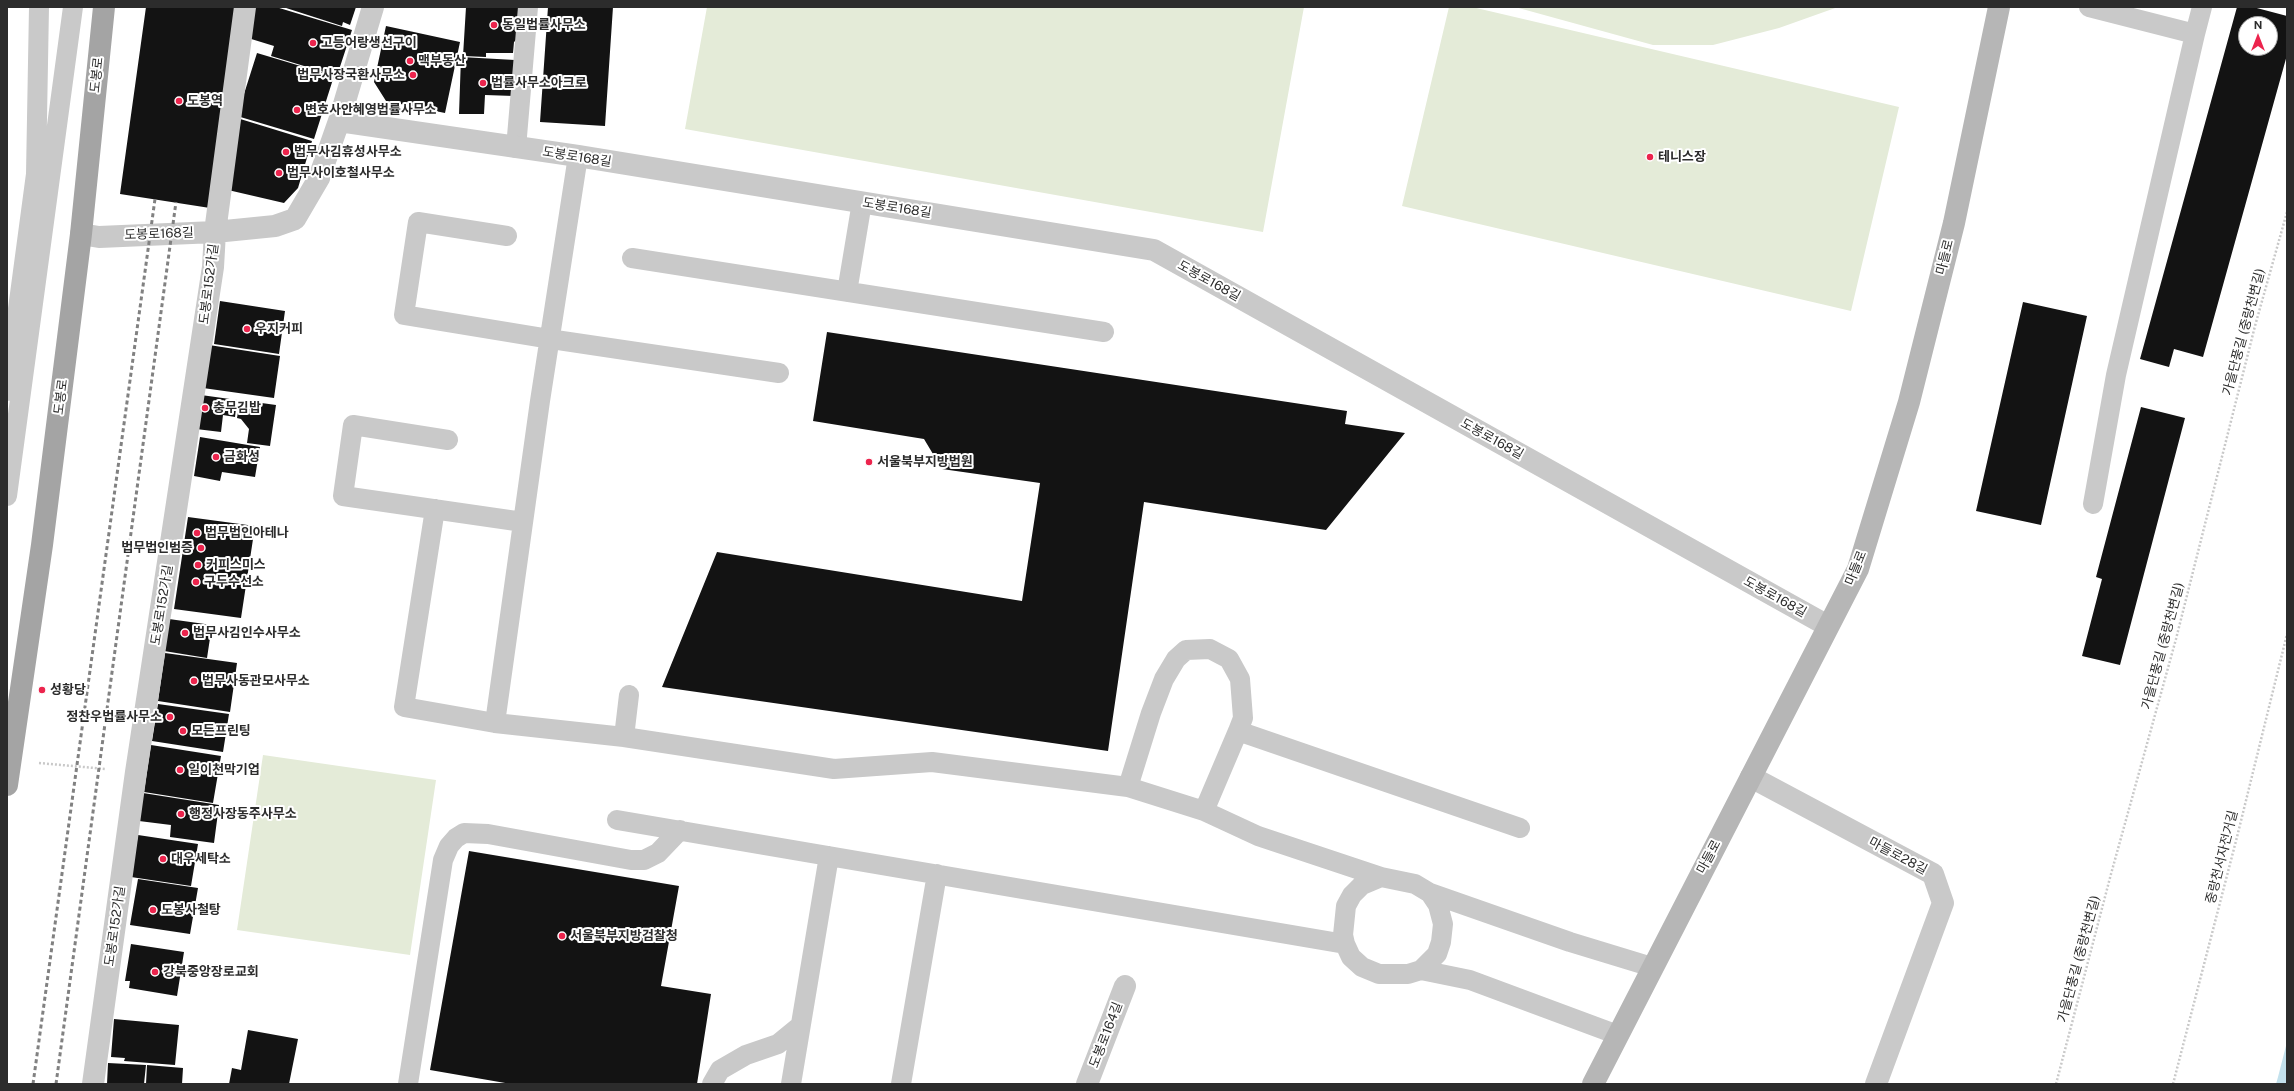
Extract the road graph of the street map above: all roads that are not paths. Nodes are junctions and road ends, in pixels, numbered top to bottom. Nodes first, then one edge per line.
1 (39, 7) edge
2 (73, 7) edge
3 (104, 7) edge
4 (245, 7) edge
5 (373, 7) edge
6 (528, 7) edge
7 (1999, 7) edge
8 (2089, 7) edge
9 (2202, 7) edge
10 (2194, 34) junction
11 (339, 121) junction
12 (516, 148) junction
13 (578, 156) junction
14 (862, 202) junction
15 (215, 232) junction
16 (81, 234) junction
17 (508, 236) dead end
18 (632, 258) dead end
19 (847, 292) junction
20 (1104, 332) dead end
21 (550, 340) junction
22 (779, 373) dead end
23 (7, 391) edge
24 (448, 440) dead end
25 (7, 496) edge
26 (2093, 504) dead end
27 (435, 509) junction
28 (523, 522) junction
29 (1828, 626) junction
30 (629, 695) dead end
31 (495, 723) junction
32 (1238, 731) junction
33 (624, 737) junction
34 (1751, 777) junction
35 (7, 785) edge
36 (1128, 787) junction
37 (1204, 811) junction
38 (617, 820) dead end
39 (1520, 828) dead end
40 (680, 830) junction
41 (829, 856) junction
42 (937, 874) junction
43 (1381, 876) junction
44 (1430, 893) junction
45 (1346, 944) junction
46 (1652, 967) junction
47 (1421, 970) junction
48 (1125, 986) dead end
49 (800, 1026) junction
50 (1618, 1034) junction
51 (93, 1084) edge
52 (408, 1084) edge
53 (712, 1084) edge
54 (791, 1084) edge
55 (901, 1084) edge
56 (1087, 1084) edge
57 (1593, 1084) edge
58 (1876, 1084) edge

1 - 23 lane
2 - 25 lane
3 - 16 main road, 도봉로
4 - 15 street, 도봉로152가길
5 - 11 street, 도봉로168길
6 - 12 lane
7 - 29 street, 마들로
8 - 10 lane
9 - 10 lane
10 - 26 lane
11 - 12 street, 도봉로168길
11 - 15 street, 도봉로168길
12 - 13 street, 도봉로168길
13 - 14 street, 도봉로168길
13 - 21 lane
14 - 19 lane
14 - 29 street, 도봉로168길
15 - 16 street, 도봉로168길
15 - 51 street, 도봉로152가길
16 - 35 main road, 도봉로
17 - 21 lane
18 - 19 lane
19 - 20 lane
21 - 22 lane
21 - 28 lane
24 - 27 lane
27 - 28 lane
27 - 31 lane
28 - 31 lane
29 - 34 street, 마들로
30 - 33 lane
31 - 33 lane
32 - 36 lane
32 - 37 lane
32 - 39 lane
33 - 36 lane
34 - 46 street, 마들로
34 - 58 street, 마들로28길
36 - 37 lane
37 - 43 lane
38 - 40 lane
40 - 41 lane
40 - 52 lane
41 - 42 lane
41 - 49 lane
42 - 45 lane
42 - 55 lane
43 - 44 lane
43 - 45 lane
44 - 46 lane
44 - 47 lane
45 - 47 lane
46 - 50 street, 마들로
47 - 50 lane
48 - 56 street, 도봉로164길
49 - 53 lane
49 - 54 lane
50 - 57 street, 마들로

